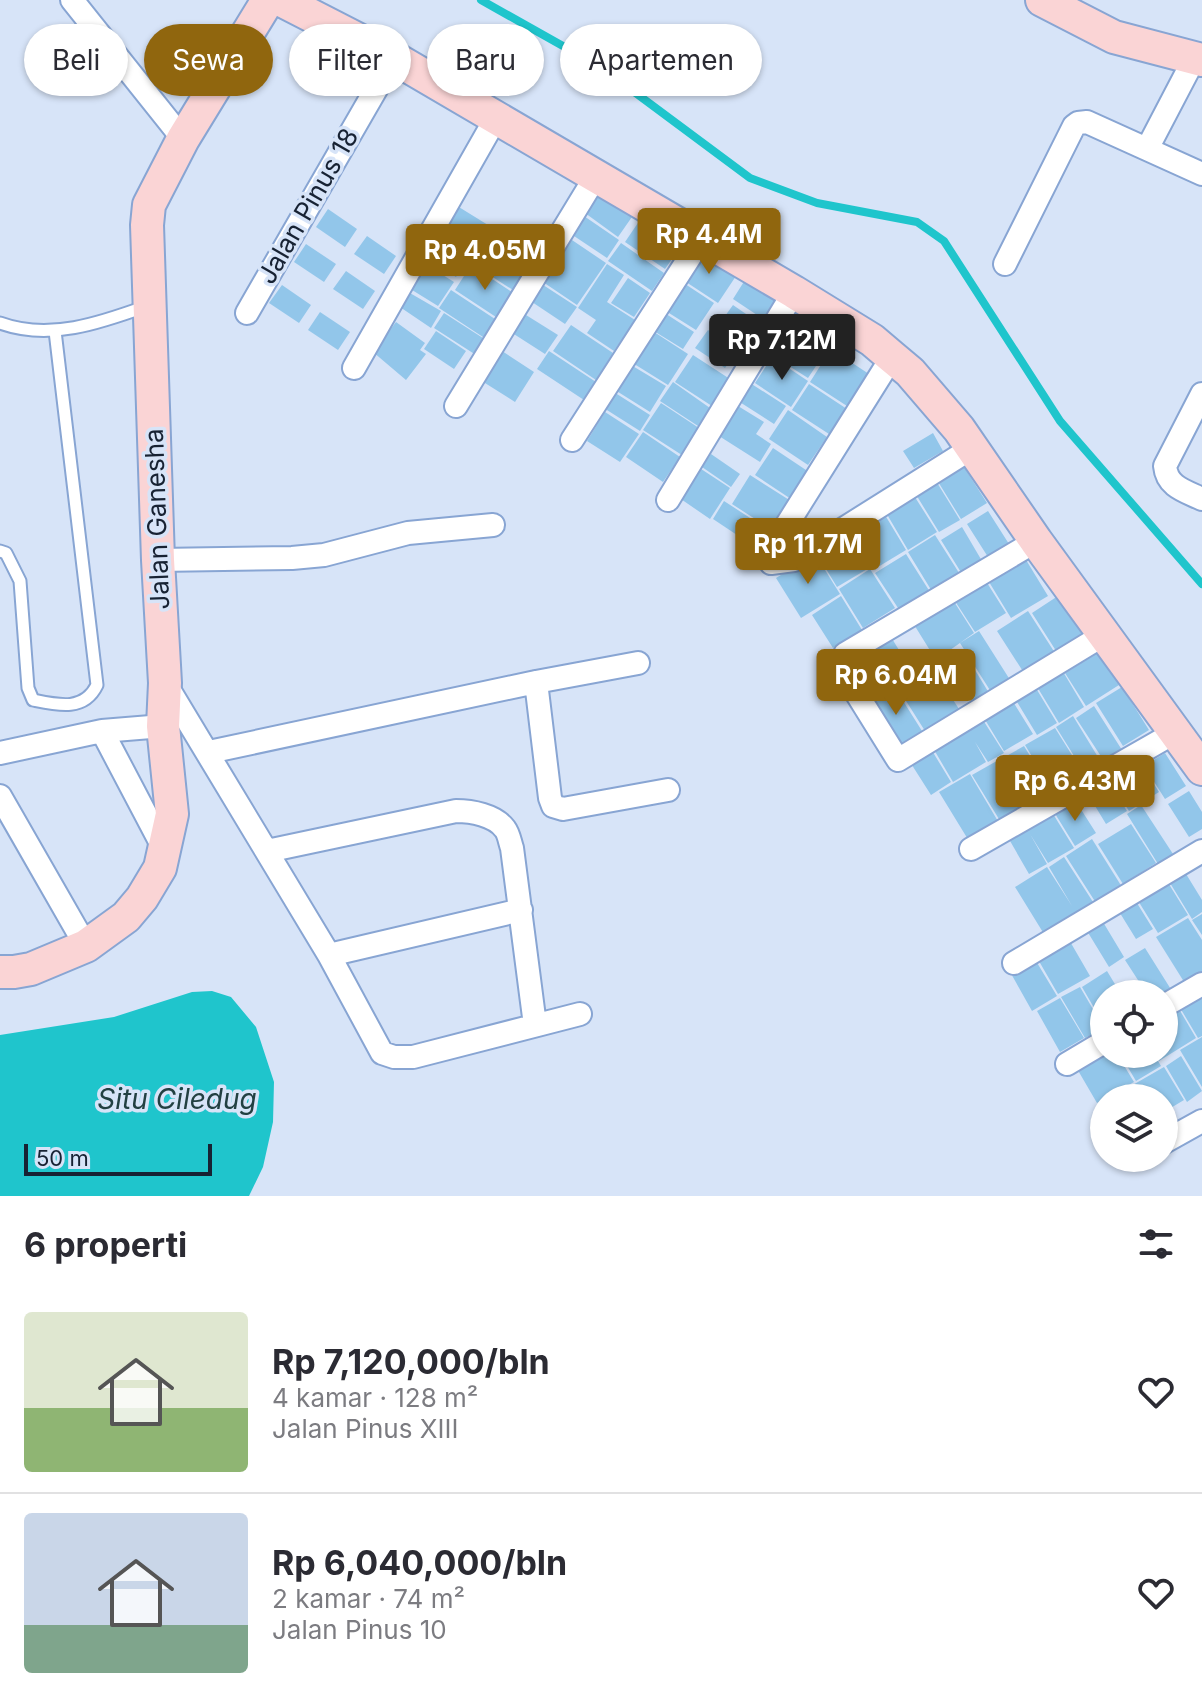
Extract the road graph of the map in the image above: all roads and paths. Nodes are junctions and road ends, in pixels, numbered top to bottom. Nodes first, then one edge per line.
1 (72, 0) edge
2 (268, 0) edge
3 (281, 0) edge
4 (1042, 0) edge
5 (328, 24) edge
6 (1198, 59) edge
7 (411, 68) edge
8 (372, 96) edge
9 (496, 118) junction
10 (183, 139) junction
11 (1147, 149) junction
12 (1202, 174) edge
13 (596, 176) junction
14 (702, 238) junction
15 (1005, 264) dead end
16 (794, 292) junction
17 (149, 305) junction
18 (247, 313) dead end
19 (0, 323) edge
20 (55, 331) junction
21 (892, 357) junction
22 (354, 368) dead end
23 (1202, 394) edge
24 (456, 406) dead end
25 (572, 440) dead end
26 (972, 448) junction
27 (1202, 499) edge
28 (668, 500) dead end
29 (493, 525) dead end
30 (1036, 541) junction
31 (0, 551) edge
32 (158, 560) junction
33 (1105, 634) junction
34 (638, 663) dead end
35 (536, 682) junction
36 (165, 683) junction
37 (163, 726) junction
38 (102, 731) junction
39 (1174, 733) junction
40 (209, 752) junction
41 (0, 753) edge
42 (1202, 769) edge
43 (668, 790) dead end
44 (0, 796) edge
45 (164, 849) junction
46 (971, 849) dead end
47 (267, 851) junction
48 (1202, 851) edge
49 (521, 910) junction
50 (86, 946) junction
51 (329, 955) junction
52 (1014, 963) dead end
53 (0, 972) edge
54 (1202, 984) edge
55 (1178, 998) edge
56 (580, 1014) dead end
57 (535, 1025) junction
58 (1090, 1050) edge
59 (1067, 1064) dead end
60 (1202, 1121) edge
61 (1178, 1134) edge

1 - 10 street
2 - 10 street, Jalan Ganesha
3 - 5 street
4 - 6 street
6 - 11 street
7 - 9 street
8 - 18 street, Jalan Pinus 18
9 - 13 street
9 - 22 street
10 - 17 street, Jalan Ganesha
11 - 12 street
11 - 15 street
13 - 14 street
13 - 24 street
14 - 16 street
14 - 25 street
16 - 21 street
16 - 28 street
17 - 20 lane
17 - 32 street, Jalan Ganesha
19 - 20 lane
20 - 31 lane
21 - 26 street
21 - 26 street
23 - 27 street
26 - 30 street
29 - 32 street
30 - 33 street
30 - 33 street
32 - 36 street, Jalan Ganesha
33 - 39 street
34 - 35 street
35 - 40 street
35 - 43 street
36 - 37 street, Jalan Ganesha
36 - 40 street
37 - 38 street
37 - 45 street, Jalan Ganesha
38 - 41 street
38 - 45 street
39 - 42 street
39 - 46 street
40 - 47 street
44 - 50 street
45 - 50 street, Jalan Ganesha
47 - 49 street
47 - 51 street
48 - 52 street
49 - 51 street
49 - 57 street
50 - 53 street, Jalan Ganesha
51 - 57 street
54 - 55 street
56 - 57 street
58 - 59 street
60 - 61 street

